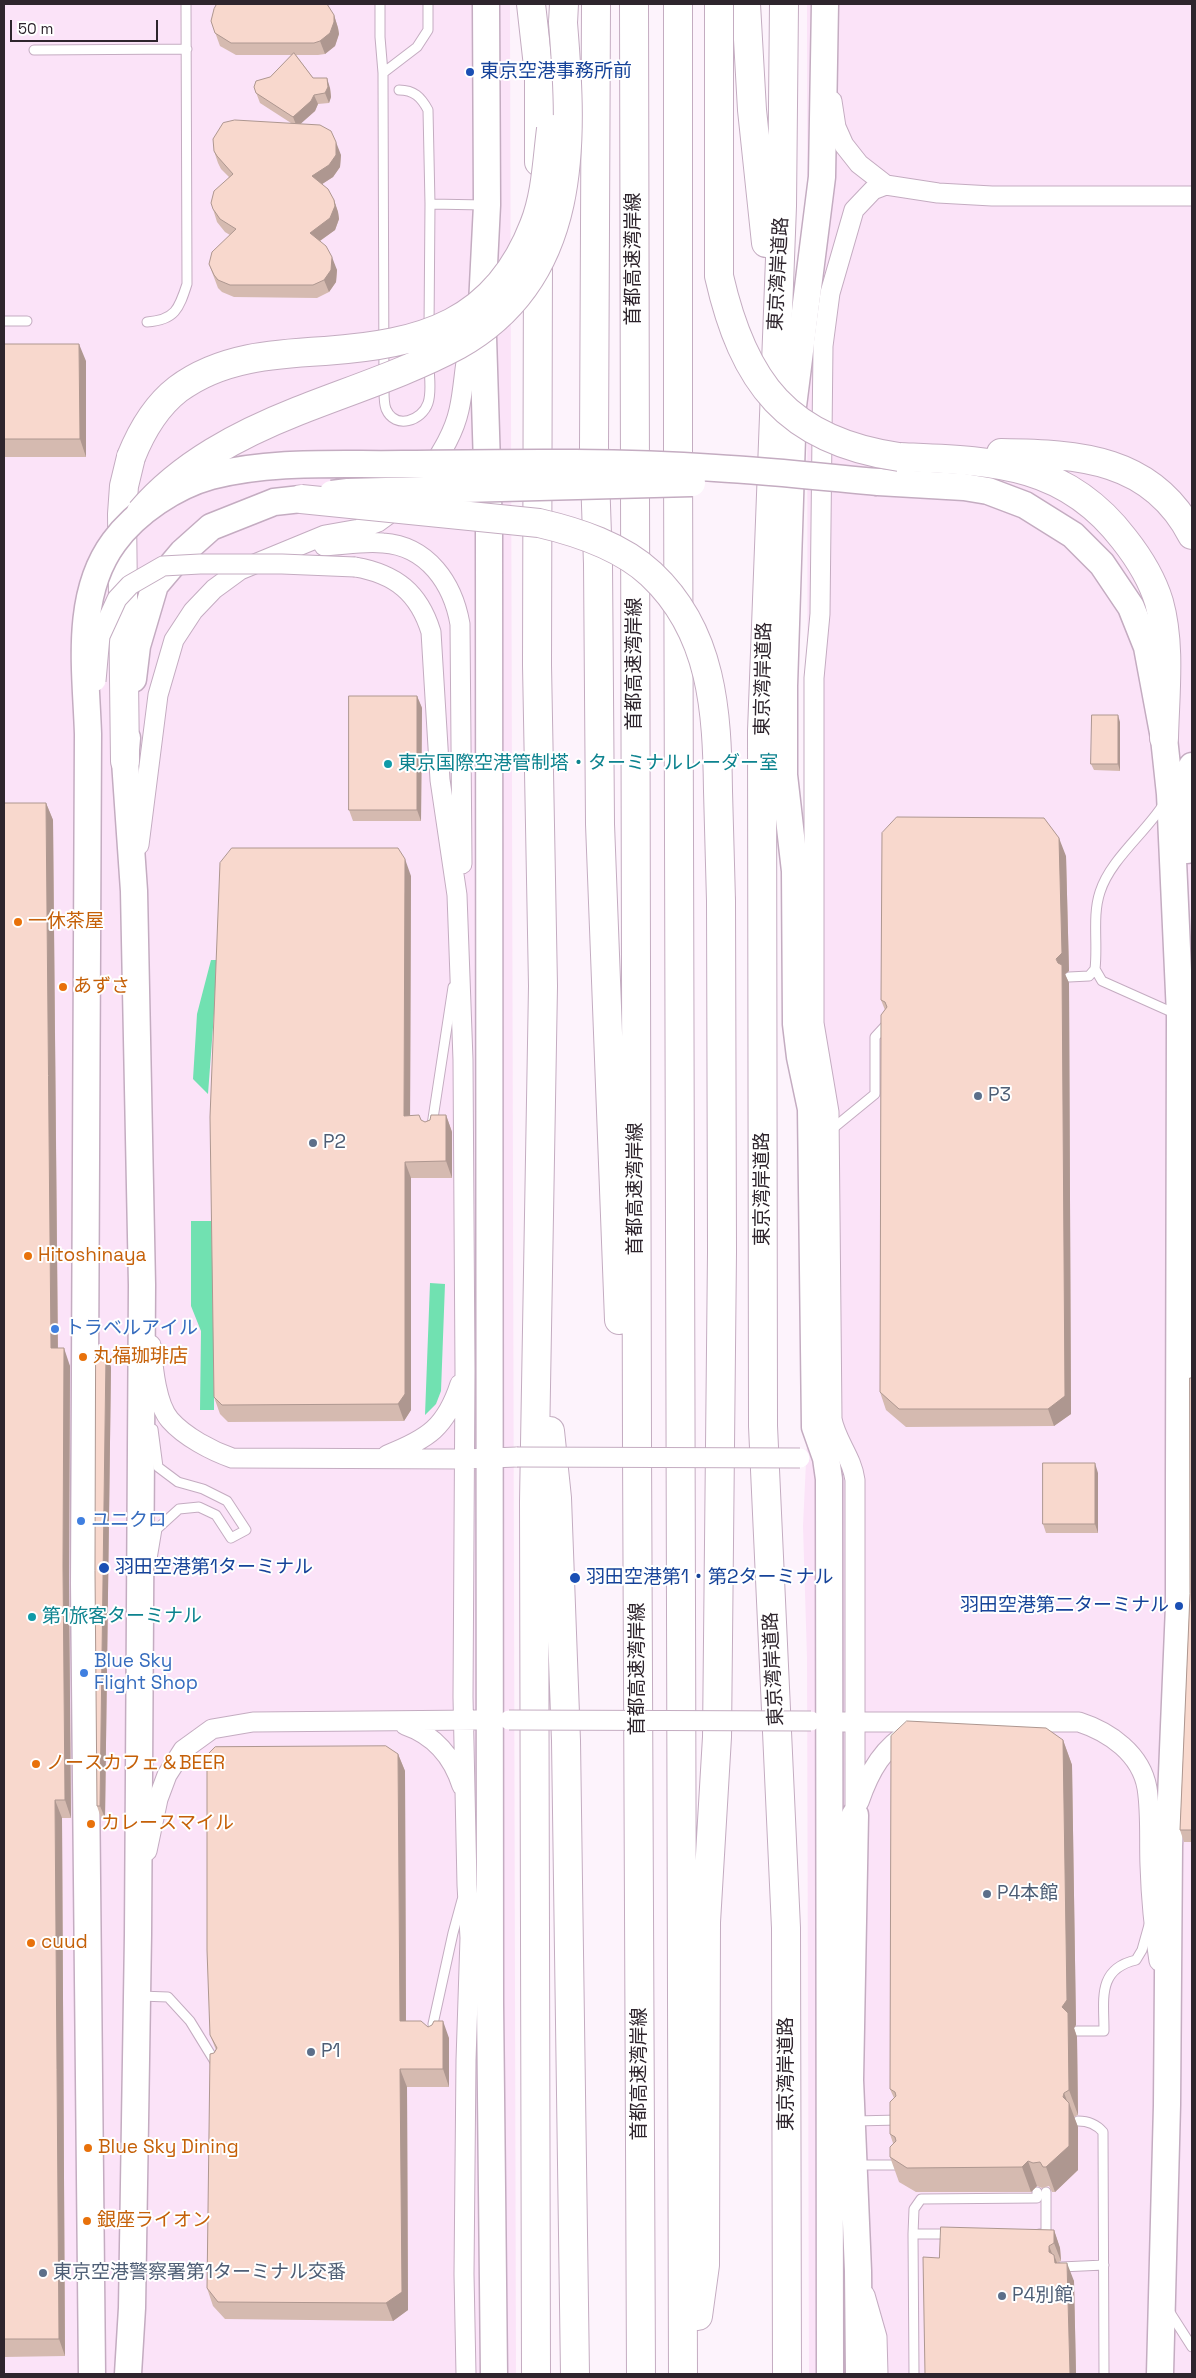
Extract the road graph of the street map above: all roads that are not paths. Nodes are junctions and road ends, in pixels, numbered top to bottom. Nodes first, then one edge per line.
1 (186, 4) edge
2 (380, 4) edge
3 (428, 4) edge
4 (486, 4) edge
5 (531, 4) edge
6 (596, 4) edge
7 (634, 4) edge
8 (678, 4) edge
9 (719, 4) edge
10 (746, 4) edge
11 (784, 4) edge
12 (825, 4) edge
13 (559, 10) edge
14 (187, 49) junction
15 (34, 50) dead end
16 (824, 61) junction
17 (383, 74) junction
18 (539, 74) junction
19 (399, 90) dead end
20 (886, 185) junction
21 (1192, 196) edge
22 (430, 204) junction
23 (487, 205) junction
24 (482, 306) junction
25 (776, 317) junction
26 (4, 321) edge
27 (27, 321) dead end
28 (147, 322) dead end
29 (964, 459) junction
30 (878, 482) junction
31 (301, 499) junction
32 (141, 512) junction
33 (1188, 526) edge
34 (300, 547) junction
35 (88, 734) junction
36 (1164, 738) junction
37 (125, 761) junction
38 (1192, 766) edge
39 (1170, 794) junction
40 (134, 891) junction
41 (457, 895) junction
42 (458, 960) junction
43 (1095, 969) junction
44 (1069, 977) dead end
45 (1179, 1005) junction
46 (888, 1024) edge
47 (431, 1132) edge
48 (828, 1132) junction
49 (142, 1285) junction
50 (538, 1368) junction
51 (465, 1371) junction
52 (142, 1401) junction
53 (637, 1446) junction
54 (491, 1457) junction
55 (379, 1458) junction
56 (826, 1458) junction
57 (464, 1459) junction
58 (140, 1631) junction
59 (500, 1720) junction
60 (939, 1720) junction
61 (464, 1721) junction
62 (396, 1722) junction
63 (832, 1722) junction
64 (465, 1796) junction
65 (855, 1815) junction
66 (466, 1885) junction
67 (138, 1894) junction
68 (1151, 1916) junction
69 (137, 1996) junction
70 (1167, 2004) junction
71 (1077, 2031) dead end
72 (434, 2038) edge
73 (217, 2065) edge
74 (899, 2120) edge
75 (852, 2121) junction
76 (1078, 2121) dead end
77 (853, 2165) junction
78 (899, 2165) edge
79 (913, 2234) junction
80 (961, 2234) edge
81 (1027, 2234) edge
82 (1104, 2265) junction
83 (1061, 2267) edge
84 (858, 2271) junction
85 (1162, 2300) junction
86 (132, 2308) junction
87 (1192, 2347) edge
88 (92, 2374) edge
89 (128, 2374) edge
90 (140, 2374) edge
91 (466, 2374) edge
92 (494, 2374) edge
93 (536, 2374) edge
94 (575, 2374) edge
95 (641, 2374) edge
96 (683, 2374) edge
97 (690, 2374) edge
98 (787, 2374) edge
99 (830, 2374) edge
100 (859, 2374) edge
101 (878, 2374) edge
102 (914, 2374) edge
103 (1104, 2374) edge
104 (1160, 2374) edge

1 - 14 lane
2 - 17 lane
3 - 17 lane
4 - 23 street
5 - 18 highway
6 - 53 highway
7 - 53 highway, 首都高速湾岸線
8 - 96 highway
9 - 29 highway, bridge
10 - 25 highway
11 - 25 highway, 東京湾岸道路
12 - 16 street
13 - 18 highway
13 - 32 highway, bridge
13 - 37 highway, bridge
14 - 15 lane
14 - 28 lane
16 - 20 street
16 - 56 street
17 - 22 lane
18 - 50 highway
19 - 22 lane
20 - 21 street
20 - 48 street
22 - 23 lane
23 - 24 street
24 - 34 street
24 - 54 street
25 - 98 highway, 東京湾岸道路
26 - 27 lane
29 - 33 highway
29 - 36 highway
30 - 31 street, bridge
30 - 32 street, bridge
30 - 36 street
31 - 37 street
31 - 97 highway, bridge
32 - 35 street, bridge
34 - 40 street
34 - 41 street
35 - 41 street, bridge
35 - 88 street, bridge
36 - 39 street
37 - 40 street
38 - 45 street
39 - 43 lane
39 - 45 street
40 - 49 street
41 - 42 street
42 - 47 lane
42 - 51 street
43 - 44 lane
43 - 45 lane
45 - 70 street
46 - 48 lane
48 - 63 street
49 - 52 street
49 - 55 street
50 - 93 highway
50 - 94 highway
51 - 55 street
51 - 57 street
52 - 58 street
52 - 58 lane
53 - 95 highway, 首都高速湾岸線
54 - 56 street, bridge
54 - 57 street
54 - 59 street
55 - 57 street
56 - 63 street
57 - 61 street
58 - 67 street
59 - 61 street
59 - 63 street, bridge
59 - 92 street
60 - 63 street
60 - 65 street
60 - 68 street
61 - 62 street
61 - 64 street
62 - 64 street
62 - 67 street
63 - 65 street
63 - 99 street
64 - 66 street
65 - 75 street
66 - 72 lane
66 - 91 street
67 - 69 street
68 - 70 street
68 - 71 lane
69 - 73 lane
69 - 86 street
70 - 85 street
74 - 75 lane
75 - 77 street
76 - 82 lane
77 - 78 lane
77 - 84 street
79 - 80 lane
79 - 81 lane
79 - 102 lane
82 - 83 lane
82 - 103 lane
84 - 100 street
84 - 101 street
85 - 87 lane
85 - 104 street
86 - 89 street
86 - 90 street

